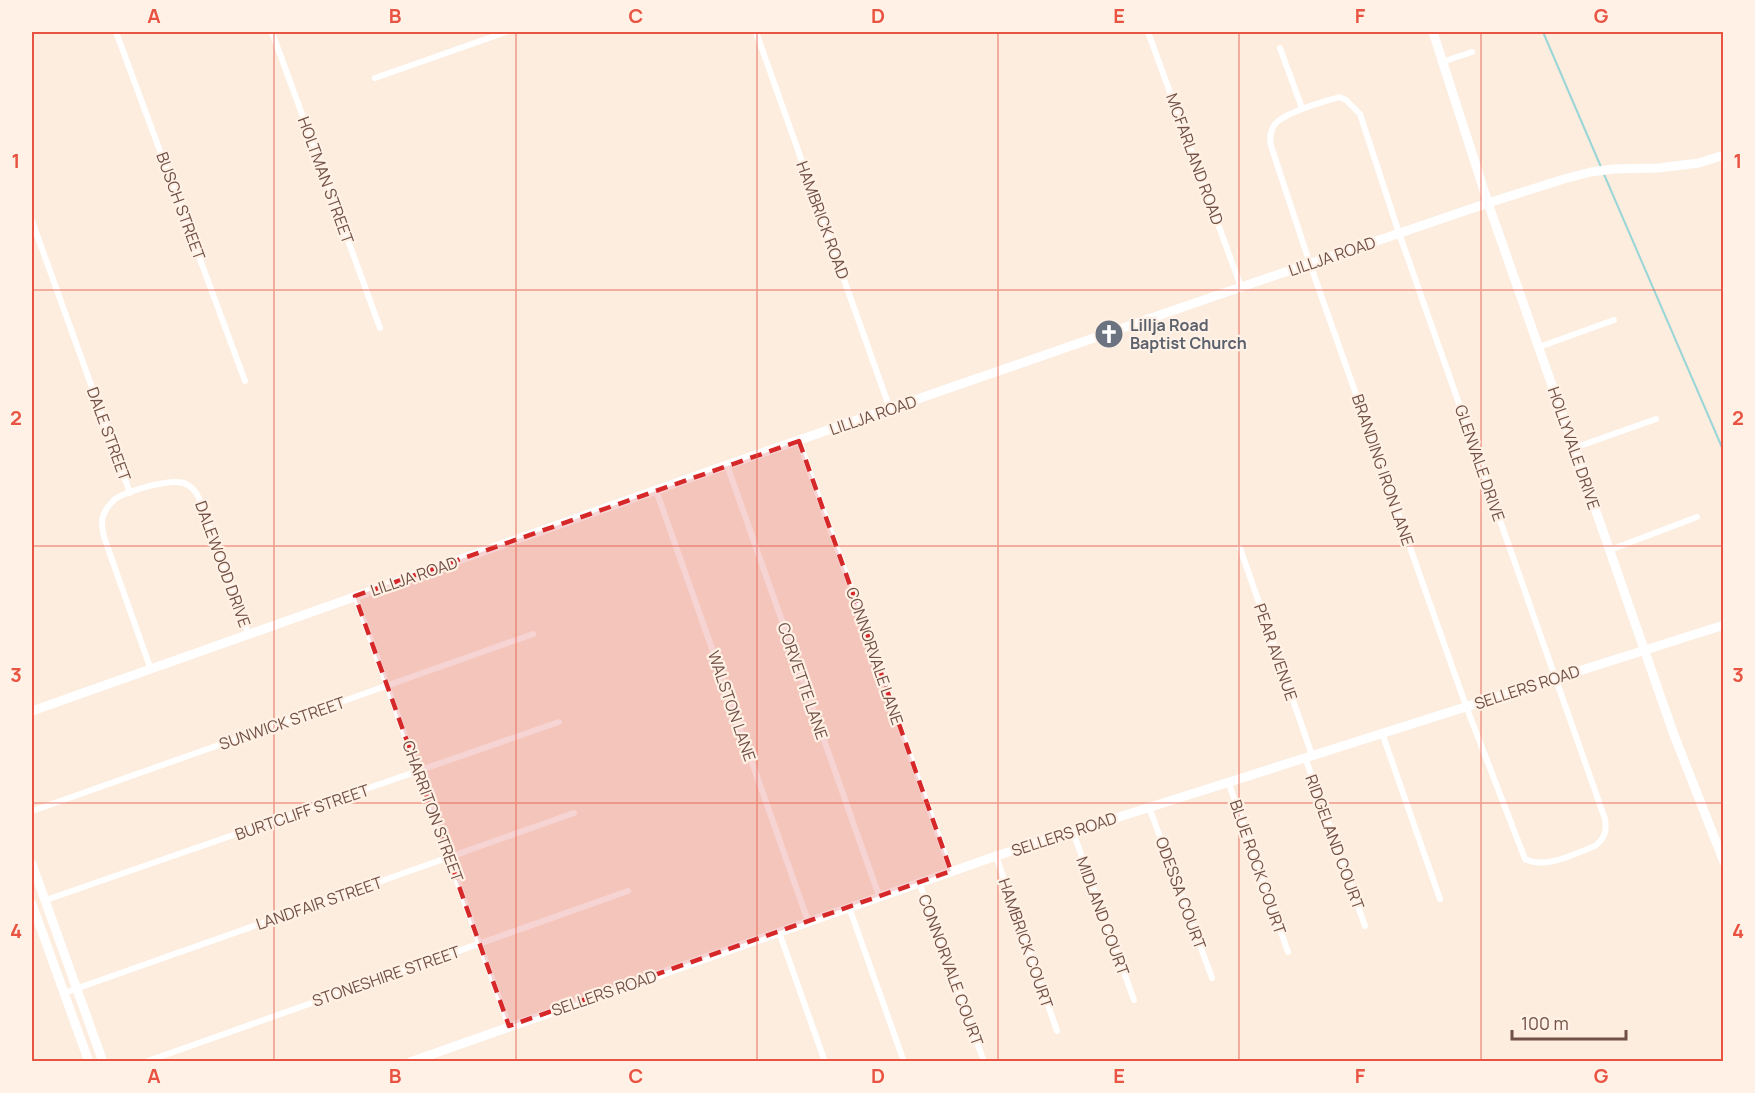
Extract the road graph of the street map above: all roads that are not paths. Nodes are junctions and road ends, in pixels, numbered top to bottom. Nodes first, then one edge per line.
1 (116, 32) edge
2 (272, 32) edge
3 (506, 32) edge
4 (756, 32) edge
5 (1148, 32) edge
6 (1433, 32) edge
7 (1280, 48) dead end
8 (1472, 52) dead end
9 (1442, 62) junction
10 (375, 78) dead end
11 (1302, 108) junction
12 (1724, 155) edge
13 (1488, 203) junction
14 (32, 221) edge
15 (1399, 233) junction
16 (1310, 264) junction
17 (1241, 287) junction
18 (1614, 320) dead end
19 (380, 328) dead end
20 (1539, 347) junction
21 (245, 381) dead end
22 (890, 409) junction
23 (1656, 419) dead end
24 (799, 441) junction
25 (1574, 448) junction
26 (727, 465) junction
27 (656, 490) junction
28 (130, 493) junction
29 (1697, 516) dead end
30 (1240, 548) dead end
31 (1610, 550) junction
32 (355, 596) junction
33 (1724, 625) edge
34 (533, 634) dead end
35 (249, 636) junction
36 (1645, 650) junction
37 (151, 669) junction
38 (1555, 678) junction
39 (388, 686) junction
40 (1466, 706) junction
41 (32, 711) edge
42 (559, 722) dead end
43 (1382, 733) junction
44 (1308, 756) junction
45 (419, 772) junction
46 (1228, 781) junction
47 (1149, 807) junction
48 (32, 811) edge
49 (574, 813) dead end
50 (1072, 832) junction
51 (1570, 855) joint
52 (996, 856) junction
53 (450, 857) junction
54 (1724, 862) edge
55 (32, 864) edge
56 (951, 871) junction
57 (920, 882) junction
58 (628, 891) dead end
59 (879, 896) junction
60 (1440, 899) dead end
61 (46, 900) junction
62 (32, 904) edge
63 (849, 907) junction
64 (808, 921) junction
65 (1365, 926) dead end
66 (779, 932) junction
67 (480, 943) junction
68 (1288, 952) dead end
69 (1212, 978) dead end
70 (76, 988) junction
71 (64, 993) junction
72 (1134, 1000) dead end
73 (510, 1026) junction
74 (1057, 1030) dead end
75 (983, 1059) dead end
76 (89, 1062) edge
77 (103, 1062) edge
78 (145, 1062) edge
79 (410, 1062) edge
80 (825, 1062) edge
81 (904, 1062) edge

1 - 21 street, BUSCH STREET
2 - 19 street, HOLTMAN STREET
3 - 10 street
4 - 22 street, HAMBRICK ROAD
5 - 17 street, MCFARLAND ROAD
6 - 9 street, HOLLYVALE DRIVE
7 - 11 street
8 - 9 street
9 - 13 street, HOLLYVALE DRIVE
11 - 15 street, GLENVALE DRIVE
11 - 16 street, BRANDING IRON LANE
12 - 13 street, LILLJA ROAD
13 - 15 street, LILLJA ROAD
13 - 20 street, HOLLYVALE DRIVE
14 - 28 street, DALE STREET
15 - 16 street, LILLJA ROAD
15 - 38 street, GLENVALE DRIVE
16 - 17 street, LILLJA ROAD
16 - 40 street, BRANDING IRON LANE
17 - 22 street, LILLJA ROAD
18 - 20 street
20 - 25 street, HOLLYVALE DRIVE
22 - 24 street, LILLJA ROAD
23 - 25 street
24 - 26 street, LILLJA ROAD
24 - 56 street, CONNORVALE LANE
25 - 31 street, HOLLYVALE DRIVE
26 - 27 street, LILLJA ROAD
26 - 59 street, CORVETTE LANE
27 - 32 street, LILLJA ROAD
27 - 64 street, WALSTON LANE
28 - 35 street, DALEWOOD DRIVE
28 - 37 street, DALE STREET
29 - 31 street
30 - 44 street, PEAR AVENUE
31 - 36 street, HOLLYVALE DRIVE
32 - 35 street, LILLJA ROAD
32 - 39 street, CHARRITON STREET
33 - 36 street, SELLERS ROAD
34 - 39 street, SUNWICK STREET
35 - 37 street, LILLJA ROAD
36 - 38 street, SELLERS ROAD
36 - 54 street, HOLLYVALE DRIVE
37 - 41 street, LILLJA ROAD
38 - 40 street, SELLERS ROAD
38 - 51 street, GLENVALE DRIVE
39 - 45 street, CHARRITON STREET
39 - 48 street, SUNWICK STREET
40 - 43 street, SELLERS ROAD
40 - 51 street, BRANDING IRON LANE
42 - 45 street, BURTCLIFF STREET
43 - 44 street, SELLERS ROAD
43 - 60 street
44 - 46 street, SELLERS ROAD
44 - 65 street, RIDGELAND COURT
45 - 53 street, CHARRITON STREET
45 - 61 street, BURTCLIFF STREET
46 - 47 street, SELLERS ROAD
46 - 68 street, BLUE ROCK COURT
47 - 50 street, SELLERS ROAD
47 - 69 street, ODESSA COURT
49 - 53 street, LANDFAIR STREET
50 - 52 street, SELLERS ROAD
50 - 72 street, MIDLAND COURT
52 - 56 street, SELLERS ROAD
52 - 74 street, HAMBRICK COURT
53 - 67 street, CHARRITON STREET
53 - 70 street, LANDFAIR STREET
55 - 61 street
56 - 57 street, SELLERS ROAD
57 - 59 street, SELLERS ROAD
57 - 75 street, CONNORVALE COURT
58 - 67 street, STONESHIRE STREET
59 - 63 street, SELLERS ROAD
61 - 70 street
62 - 71 street
63 - 64 street, SELLERS ROAD
63 - 81 street
64 - 66 street, SELLERS ROAD
66 - 73 street, SELLERS ROAD
66 - 80 street
67 - 73 street, CHARRITON STREET
67 - 78 street, STONESHIRE STREET
70 - 71 street, LANDFAIR STREET
70 - 77 street
71 - 76 street
73 - 79 street, SELLERS ROAD

